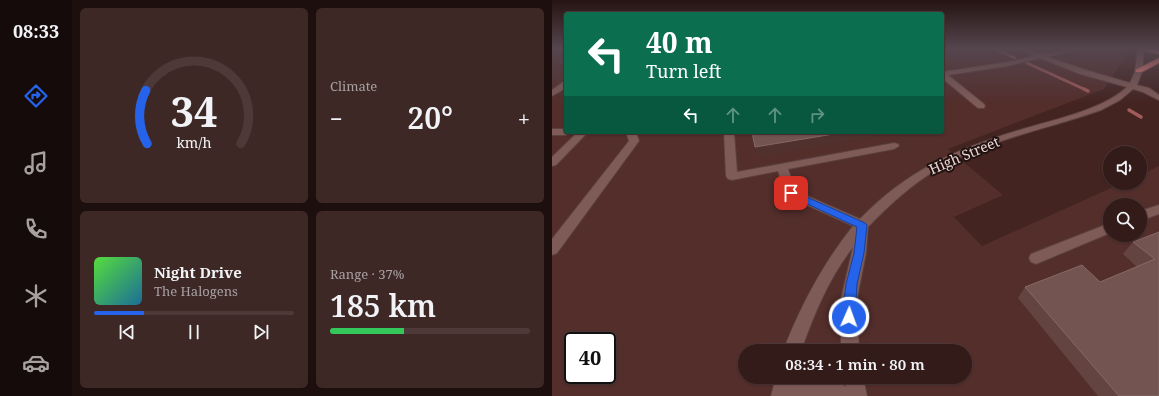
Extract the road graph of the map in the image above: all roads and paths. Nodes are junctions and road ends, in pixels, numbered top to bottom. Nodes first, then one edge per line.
1 (992, 66) edge
2 (1069, 66) edge
3 (1139, 66) edge
4 (1146, 66) edge
5 (1139, 70) junction
6 (944, 74) edge
7 (944, 76) edge
8 (564, 85) edge
9 (1133, 85) junction
10 (552, 94) edge
11 (1159, 98) edge
12 (981, 106) dead end
13 (552, 132) edge
14 (564, 132) edge
15 (581, 134) edge
16 (632, 134) edge
17 (729, 134) edge
18 (894, 146) dead end
19 (552, 163) edge
20 (782, 167) junction
21 (1159, 209) edge
22 (1147, 213) edge
23 (862, 225) junction
24 (1103, 231) edge
25 (552, 249) edge
26 (1036, 258) dead end
27 (795, 344) edge
28 (849, 344) edge
29 (784, 384) edge
30 (855, 384) edge
31 (781, 396) edge
32 (787, 396) edge
33 (842, 396) edge
34 (857, 396) edge

1 - 6 street
2 - 9 street
3 - 5 street, High Street
4 - 5 highway
5 - 9 street, High Street
7 - 12 street
8 - 10 street
9 - 11 street
9 - 23 street, High Street
13 - 14 street
15 - 19 street
16 - 25 street
17 - 20 street
18 - 20 street
20 - 23 street
21 - 22 street
23 - 27 street, High Street
23 - 28 street
24 - 26 street
29 - 31 street
30 - 34 street
32 - 33 street

